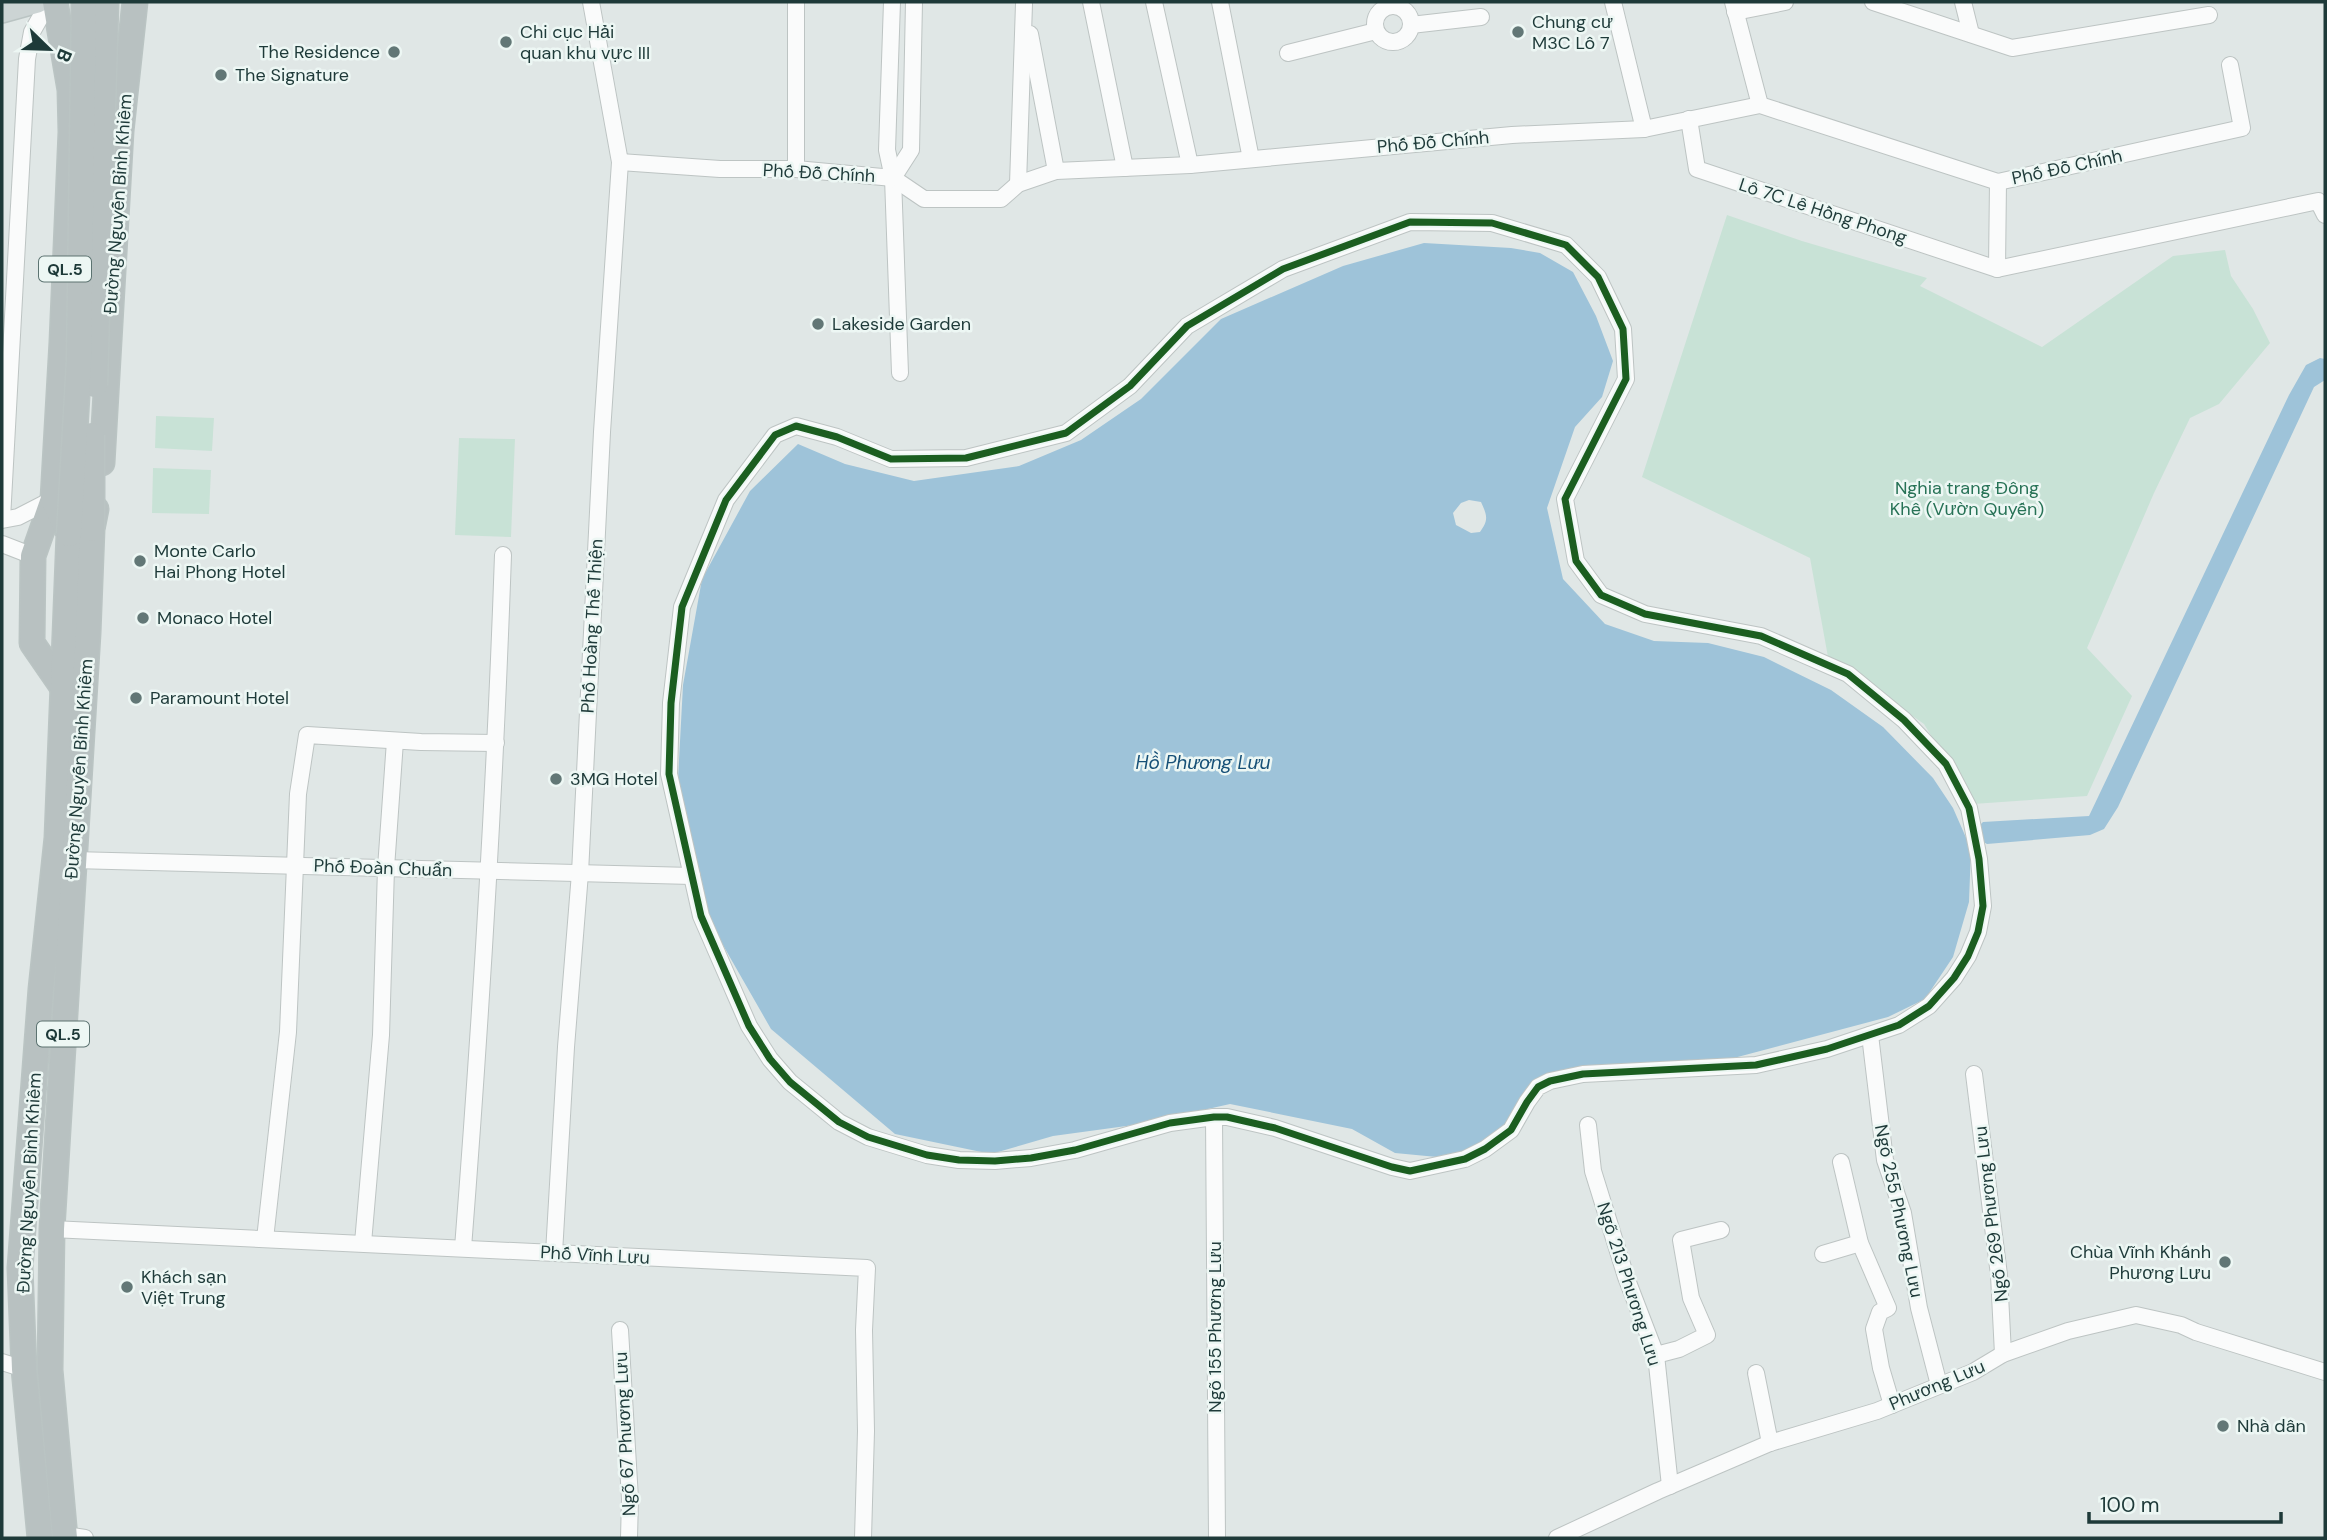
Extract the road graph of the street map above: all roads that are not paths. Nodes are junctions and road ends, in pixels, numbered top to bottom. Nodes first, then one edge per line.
1 (38, 2) edge
2 (49, 2) edge
3 (57, 2) edge
4 (84, 2) edge
5 (106, 2) edge
6 (134, 2) edge
7 (591, 2) edge
8 (796, 2) edge
9 (892, 2) edge
10 (914, 2) edge
11 (1091, 2) edge
12 (1154, 2) edge
13 (1220, 2) edge
14 (1613, 2) edge
15 (1784, 2) edge
16 (1873, 2) edge
17 (1964, 2) edge
18 (1030, 3) edge
19 (1734, 7) edge
20 (2, 12) edge
21 (2209, 15) dead end
22 (1481, 17) dead end
23 (1411, 25) junction
24 (1376, 31) junction
25 (1971, 34) junction
26 (1288, 52) dead end
27 (2230, 65) dead end
28 (1760, 105) junction
29 (1689, 119) junction
30 (1643, 129) junction
31 (121, 131) junction
32 (71, 132) junction
33 (1251, 159) junction
34 (620, 162) junction
35 (1190, 165) junction
36 (1125, 168) junction
37 (796, 169) junction
38 (1056, 171) junction
39 (893, 177) junction
40 (1998, 182) junction
41 (1018, 184) junction
42 (2322, 208) edge
43 (1997, 269) junction
44 (900, 373) dead end
45 (53, 499) junction
46 (2, 520) edge
47 (80, 532) junction
48 (2, 544) edge
49 (503, 555) dead end
50 (33, 556) junction
51 (63, 688) junction
52 (395, 741) junction
53 (496, 743) junction
54 (73, 860) junction
55 (294, 865) junction
56 (386, 868) junction
57 (489, 871) junction
58 (580, 873) junction
59 (692, 876) junction
60 (1870, 1035) junction
61 (1974, 1074) dead end
62 (1214, 1117) junction
63 (1588, 1125) dead end
64 (1840, 1162) dead end
65 (52, 1228) junction
66 (1721, 1230) dead end
67 (265, 1239) junction
68 (1860, 1243) junction
69 (363, 1244) junction
70 (463, 1248) junction
71 (554, 1253) junction
72 (1823, 1254) dead end
73 (620, 1330) dead end
74 (2003, 1354) junction
75 (1656, 1355) junction
76 (13, 1366) edge
77 (2325, 1372) edge
78 (1756, 1373) dead end
79 (1939, 1385) junction
80 (1892, 1405) junction
81 (1770, 1443) junction
82 (1670, 1486) junction
83 (71, 1537) edge
84 (40, 1538) edge
85 (629, 1538) edge
86 (863, 1538) edge
87 (1217, 1538) edge
88 (1557, 1538) edge

1 - 20 main road
2 - 46 street
3 - 6 highway
3 - 32 highway, Đường Nguyễn Bỉnh Khiêm / QL.5
4 - 47 highway, QL.5, bridge
5 - 47 highway, QL.5, bridge
6 - 31 highway, Đường Nguyễn Bỉnh Khiêm / QL.5
7 - 34 street, Phố Hoàng Thế Thiện
8 - 37 street
9 - 39 street
10 - 39 street
11 - 36 street
12 - 35 street
13 - 33 street
14 - 30 street
15 - 19 street
16 - 25 street
17 - 25 street
18 - 38 street
18 - 41 street
19 - 28 street
21 - 25 street
22 - 23 street
23 - 24 street
23 - 24 street
24 - 26 street
27 - 40 street, Phố Đỗ Chính
28 - 29 street, Phố Đỗ Chính
28 - 40 street, Phố Đỗ Chính
29 - 30 street, Phố Đỗ Chính
29 - 43 street, Lô 7C Lê Hồng Phong
30 - 33 street, Phố Đỗ Chính
31 - 32 highway
31 - 47 highway, Đường Nguyễn Bỉnh Khiêm / QL.5
32 - 45 highway, Đường Nguyễn Bỉnh Khiêm / QL.5
33 - 35 street, Phố Đỗ Chính
34 - 37 street, Phố Đỗ Chính
34 - 58 street, Phố Hoàng Thế Thiện
35 - 36 street, Phố Đỗ Chính
36 - 38 street, Phố Đỗ Chính
37 - 39 street, Phố Đỗ Chính
38 - 41 street, Phố Đỗ Chính
39 - 41 street, Phố Đỗ Chính
39 - 44 street
40 - 43 street
42 - 43 street
45 - 46 street
45 - 47 highway, Đường Nguyễn Bỉnh Khiêm / QL.5
45 - 50 highway
47 - 51 highway, Đường Nguyễn Bình Khiêm / QL.5
47 - 54 highway, Đường Nguyễn Bỉnh Khiêm / QL.5
48 - 50 street
49 - 53 street
50 - 51 highway
51 - 76 highway, Đường Nguyễn Bình Khiêm / QL.5
52 - 53 street
52 - 55 street
52 - 56 street
53 - 57 street
54 - 55 street, Phố Đoàn Chuẩn
54 - 65 highway, Đường Nguyễn Bỉnh Khiêm / QL.5
55 - 56 street, Phố Đoàn Chuẩn
55 - 67 street
56 - 57 street, Phố Đoàn Chuẩn
56 - 69 street
57 - 58 street, Phố Đoàn Chuẩn
57 - 70 street
58 - 59 street, Phố Đoàn Chuẩn
58 - 71 street, Phố Hoàng Thế Thiện
59 - 60 street
59 - 62 street
60 - 62 street
60 - 79 street, Ngõ 255 Phương Lưu
61 - 74 street, Ngõ 269 Phương Lưu
62 - 87 street, Ngõ 155 Phương Lưu
63 - 75 street, Ngõ 213 Phương Lưu
64 - 68 street
65 - 67 street, Phố Vĩnh Lưu
65 - 83 highway, Đường Nguyễn Bỉnh Khiêm / QL.5
66 - 75 street
67 - 69 street, Phố Vĩnh Lưu
68 - 72 street
68 - 80 street
69 - 70 street, Phố Vĩnh Lưu
70 - 71 street, Phố Vĩnh Lưu
71 - 86 street, Phố Vĩnh Lưu
73 - 85 street, Ngõ 67 Phương Lưu
74 - 77 street, Phương Lưu
74 - 79 street, Phương Lưu
75 - 82 street, Ngõ 213 Phương Lưu
76 - 84 highway, Đường Nguyễn Bình Khiêm / QL.5
78 - 81 street
79 - 80 street, Phương Lưu
80 - 81 street, Phương Lưu
81 - 82 street, Phương Lưu
82 - 88 street, Phương Lưu

